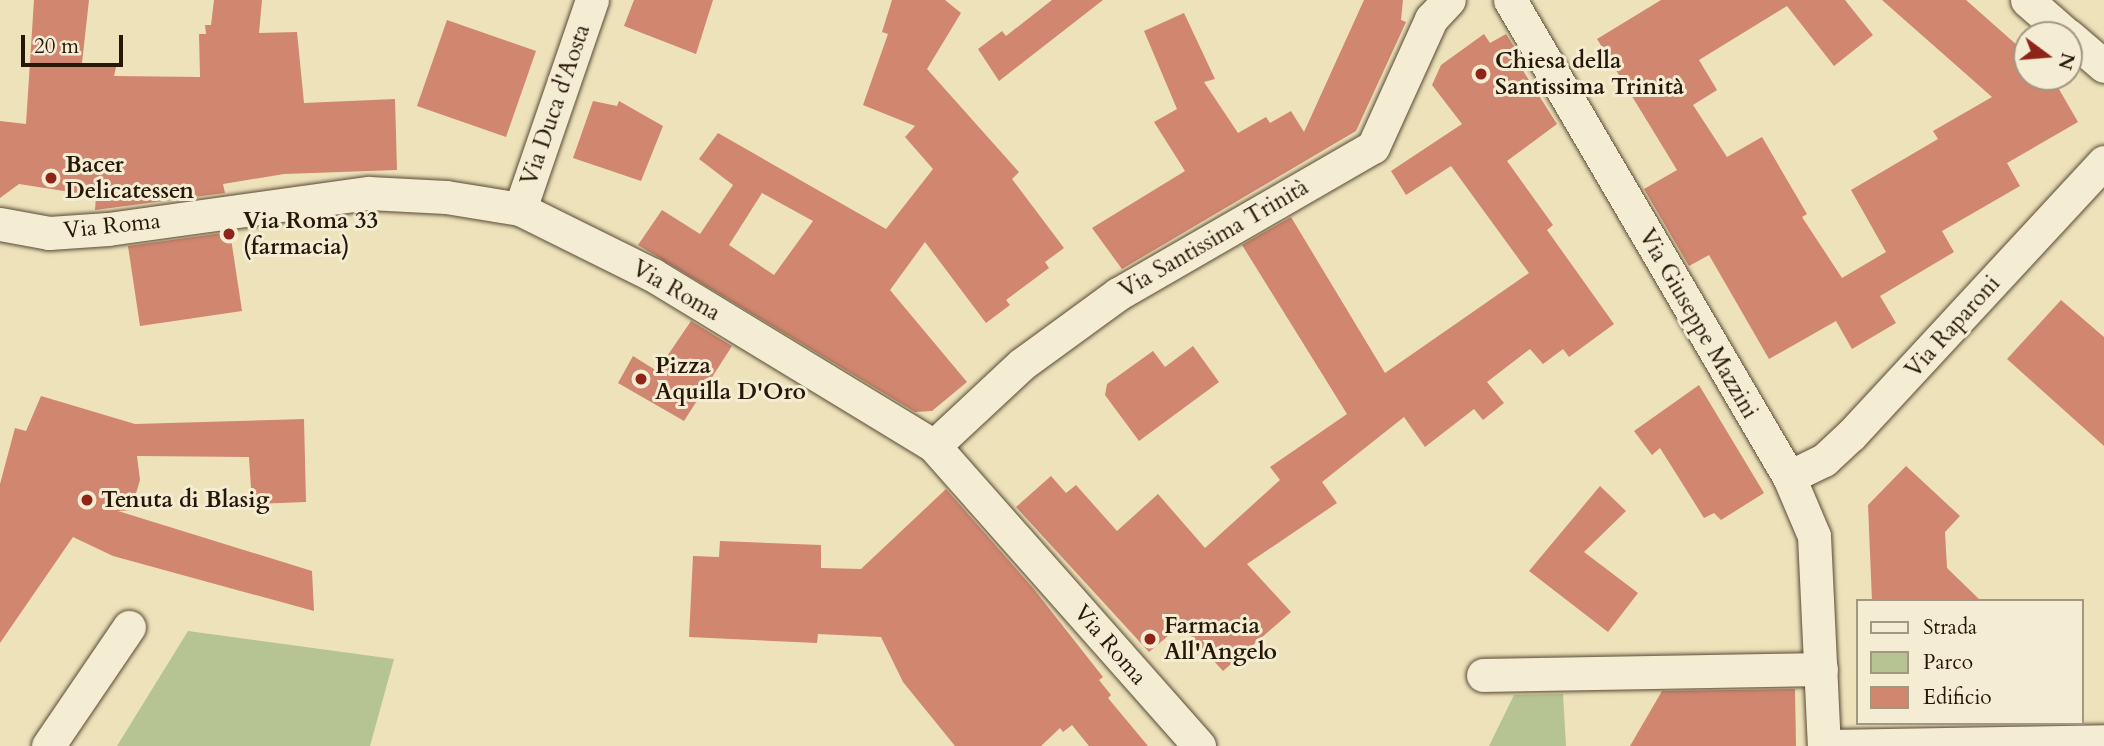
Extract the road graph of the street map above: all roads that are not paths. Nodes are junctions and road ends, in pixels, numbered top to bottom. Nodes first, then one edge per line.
1 (592, 0) edge
2 (1449, 0) edge
3 (1510, 0) edge
4 (2040, 4) edge
5 (2055, 21) edge
6 (2083, 48) edge
7 (2104, 66) edge
8 (2104, 162) edge
9 (520, 209) junction
10 (0, 224) edge
11 (934, 446) junction
12 (1789, 477) junction
13 (129, 627) dead end
14 (1821, 669) junction
15 (1483, 675) dead end
16 (2104, 741) edge
17 (48, 746) edge
18 (1199, 746) edge
19 (1824, 746) edge
20 (1831, 746) edge

1 - 9 street, Via Duca d'Aosta
2 - 11 street, Via Santissima Trinità
3 - 12 street, Via Giuseppe Mazzini
4 - 5 street
6 - 7 street
8 - 12 street, Via Raparoni
9 - 10 street, Via Roma
9 - 11 street, Via Roma
11 - 18 street, Via Roma
12 - 14 street, Via Giuseppe Mazzini
13 - 17 street
14 - 15 street
14 - 19 street, Via Giuseppe Mazzini
16 - 20 street

